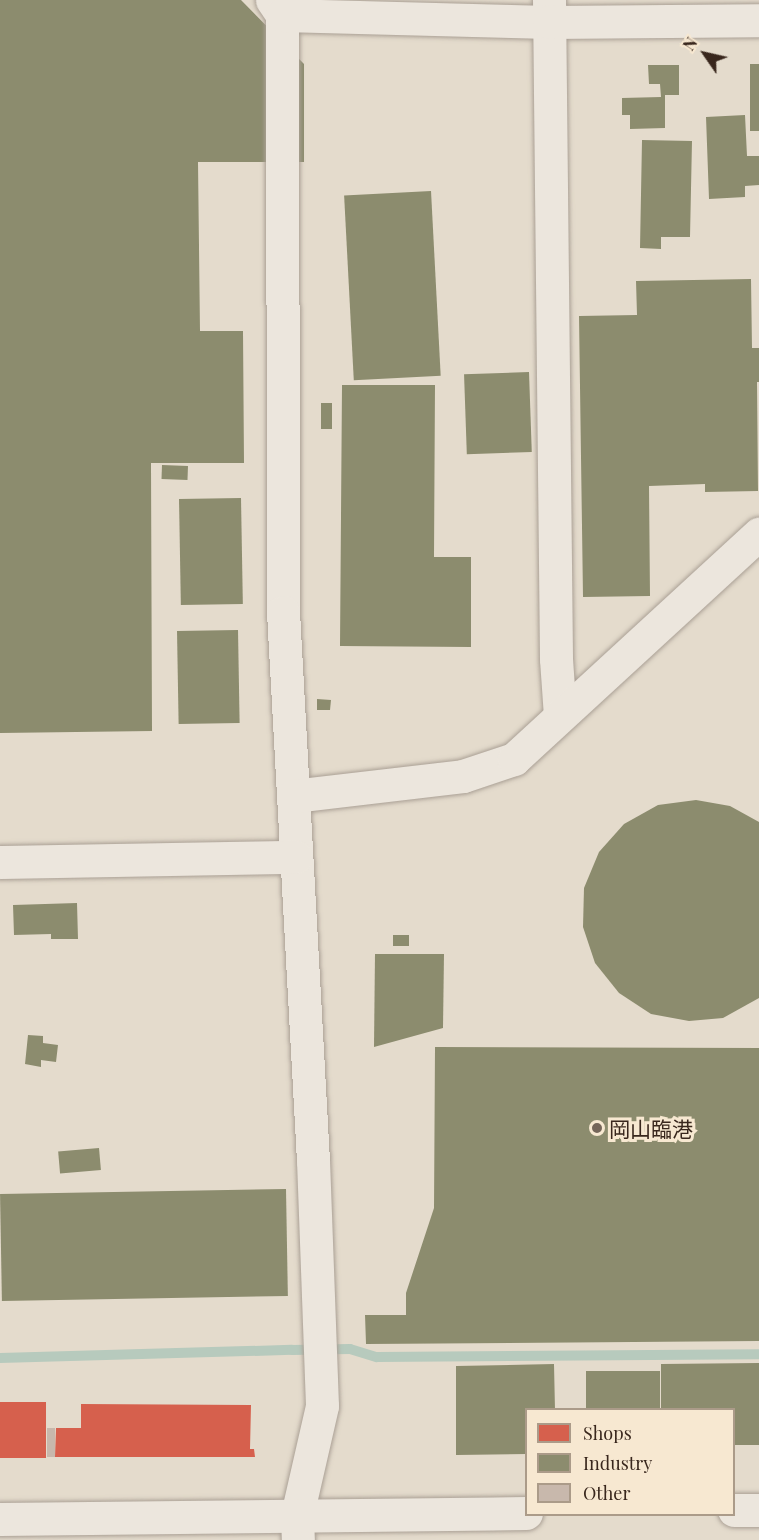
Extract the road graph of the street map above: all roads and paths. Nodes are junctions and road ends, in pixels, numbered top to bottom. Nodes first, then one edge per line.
1 (277, 8) edge
2 (549, 11) edge
3 (759, 20) edge
4 (759, 534) edge
5 (560, 716) junction
6 (293, 796) junction
7 (296, 857) junction
8 (0, 862) edge
9 (735, 1510) edge
10 (759, 1510) edge
11 (525, 1513) edge
12 (0, 1519) edge
13 (297, 1528) edge

1 - 2 street
1 - 6 street
2 - 3 street
2 - 5 street
4 - 5 street
5 - 6 street
6 - 7 street
7 - 8 street
7 - 13 street
9 - 10 street
11 - 13 street
12 - 13 street

